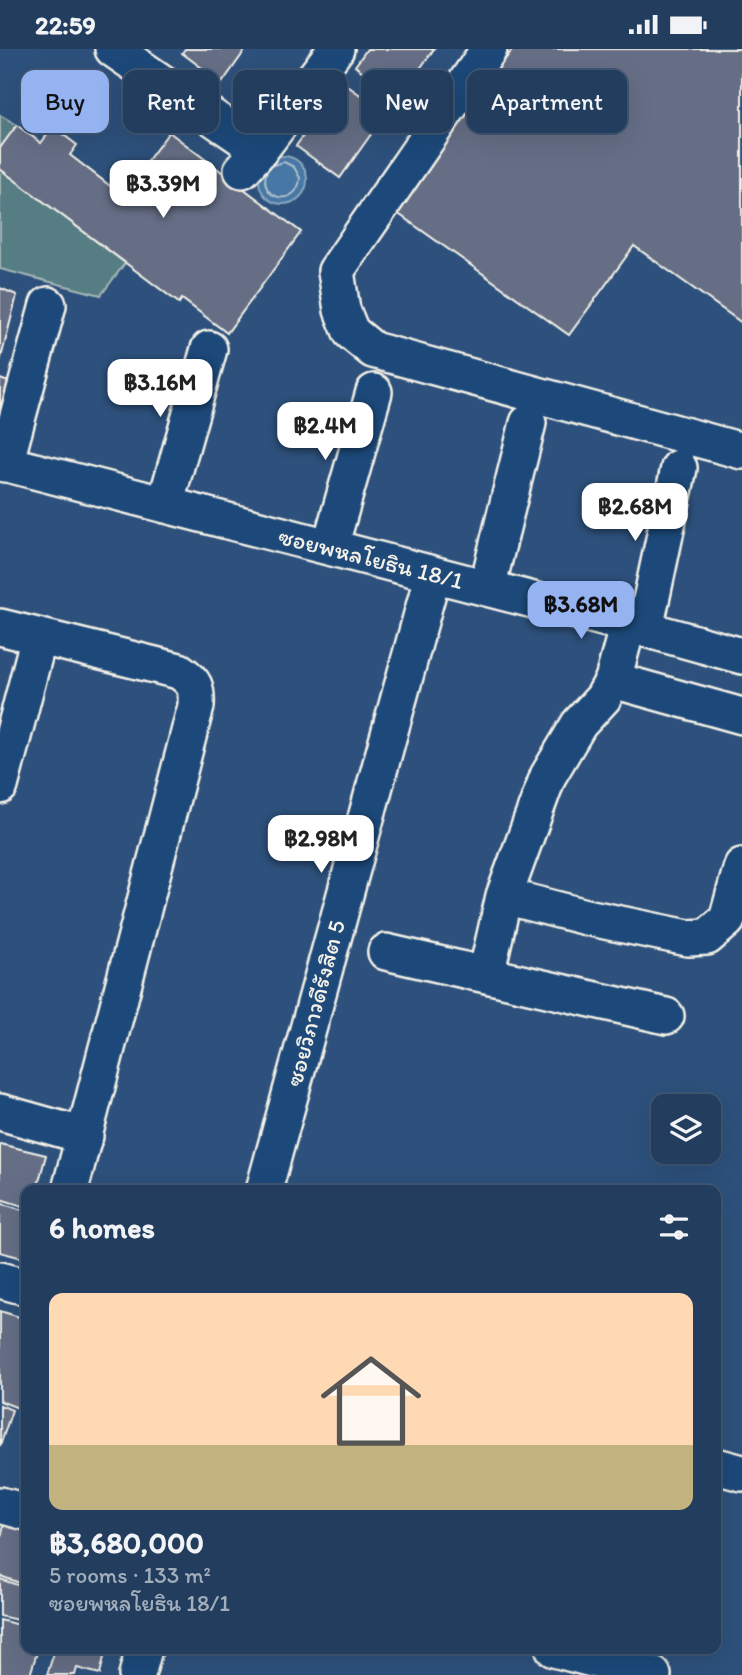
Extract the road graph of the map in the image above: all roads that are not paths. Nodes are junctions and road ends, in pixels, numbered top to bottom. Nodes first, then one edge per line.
1 (113, 49) edge
2 (336, 49) edge
3 (489, 49) edge
4 (48, 305) dead end
5 (209, 349) dead end
6 (374, 392) dead end
7 (528, 423) dead end
8 (742, 451) edge
9 (3, 463) edge
10 (679, 468) dead end
11 (165, 505) junction
12 (330, 547) junction
13 (433, 574) junction
14 (487, 588) junction
15 (0, 627) edge
16 (637, 627) junction
17 (39, 637) junction
18 (742, 656) edge
19 (613, 680) junction
20 (742, 716) edge
21 (0, 786) edge
22 (742, 866) edge
23 (504, 896) junction
24 (386, 952) dead end
25 (486, 975) junction
26 (667, 1016) dead end
27 (0, 1112) edge
28 (85, 1136) junction
29 (71, 1185) edge
30 (265, 1185) edge
31 (0, 1280) edge
32 (21, 1286) edge
33 (721, 1467) edge
34 (742, 1473) edge
35 (0, 1505) edge
36 (21, 1511) edge
37 (143, 1654) edge
38 (573, 1654) edge
39 (137, 1675) edge
40 (653, 1675) edge

1 - 2 street
3 - 8 street
4 - 9 street
5 - 11 street
6 - 12 street
7 - 14 street
9 - 11 street, ซอยพหลโยธิน 18/1
10 - 16 street
11 - 12 street, ซอยพหลโยธิน 18/1
12 - 13 street, ซอยพหลโยธิน 18/1
13 - 14 street, ซอยพหลโยธิน 18/1
13 - 30 street, ซอยวิภาวดีรังสิต 5
14 - 16 street, ซอยพหลโยธิน 18/1
15 - 17 street
16 - 18 street, ซอยพหลโยธิน 18/1
16 - 19 street
17 - 21 street
17 - 28 street
19 - 20 street
19 - 23 street
22 - 23 street
23 - 25 street
24 - 25 street
25 - 26 street
27 - 28 street
28 - 29 street
31 - 32 street
33 - 34 street
35 - 36 street
37 - 39 street
38 - 40 street

